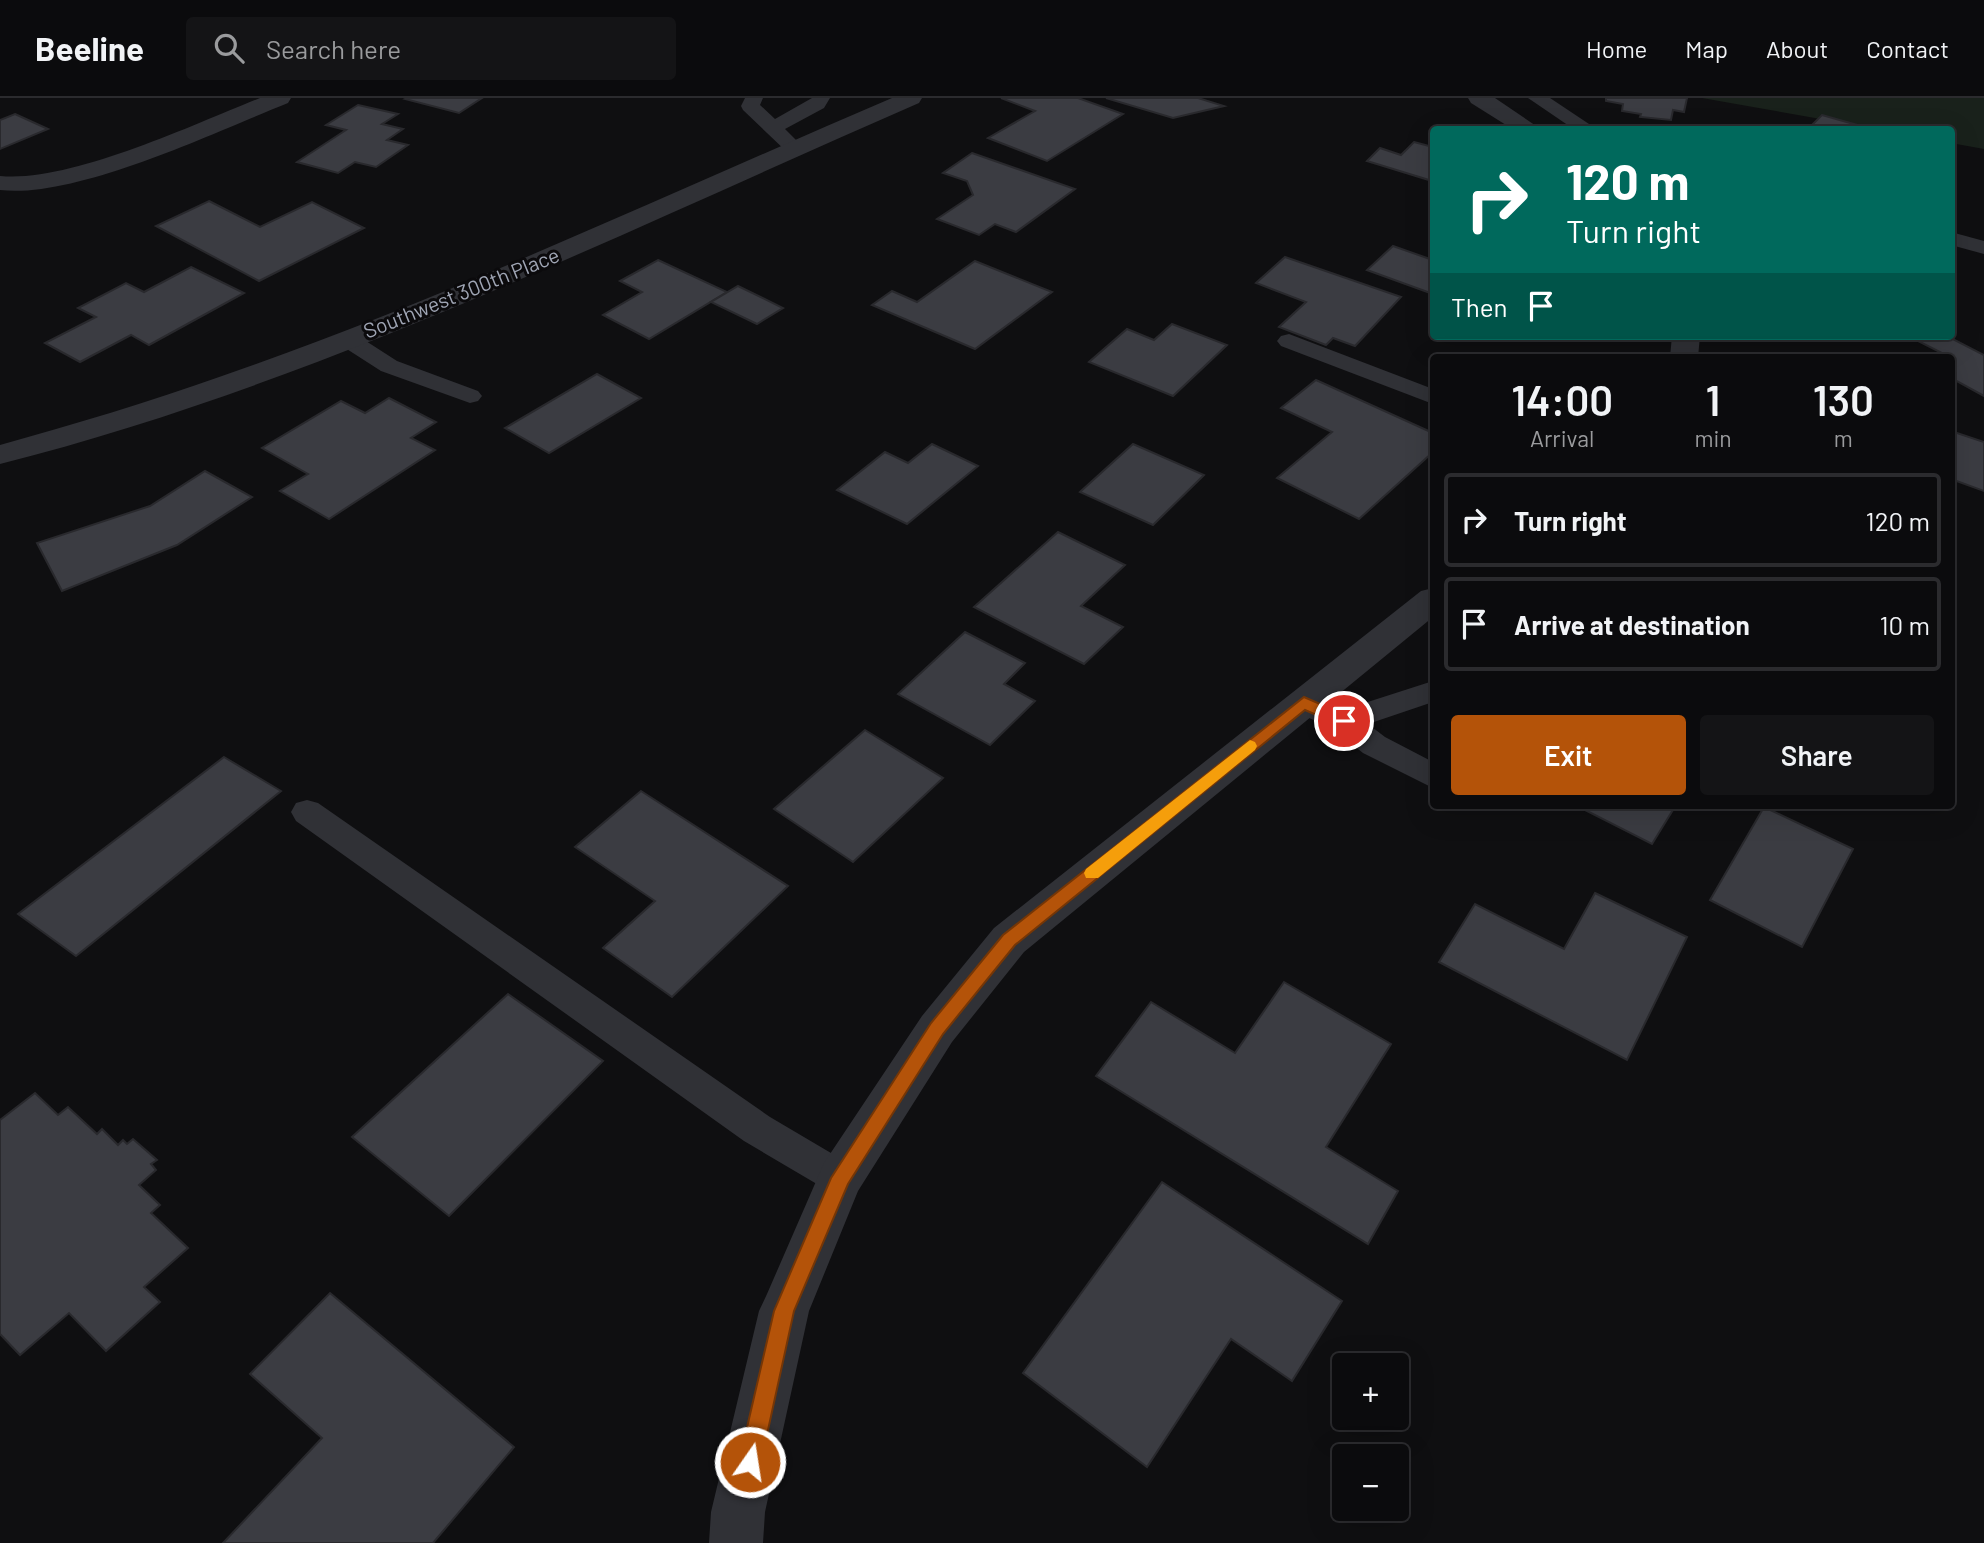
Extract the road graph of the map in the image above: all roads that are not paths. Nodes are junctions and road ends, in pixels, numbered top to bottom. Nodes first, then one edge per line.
1 (280, 98) edge
2 (754, 98) edge
3 (821, 98) edge
4 (911, 98) edge
5 (1479, 98) edge
6 (1537, 98) edge
7 (1524, 126) edge
8 (1582, 126) edge
9 (774, 128) junction
10 (794, 148) junction
11 (0, 183) edge
12 (1955, 240) edge
13 (1984, 248) edge
14 (347, 339) junction
15 (1289, 341) dead end
16 (470, 396) dead end
17 (1430, 396) edge
18 (0, 455) edge
19 (1430, 601) edge
20 (1430, 692) edge
21 (1304, 703) junction
22 (1344, 721) junction
23 (1430, 774) edge
24 (307, 812) dead end
25 (840, 1178) junction
26 (736, 1543) edge

1 - 11 street
2 - 9 lane
3 - 9 lane
4 - 10 street, Southwest 300th Place
5 - 7 street
6 - 8 lane
9 - 10 lane
10 - 14 street, Southwest 300th Place
12 - 13 lane
14 - 16 lane
14 - 18 street, Southwest 300th Place
15 - 17 lane
19 - 21 street
20 - 22 lane
21 - 22 lane
21 - 25 street
22 - 23 lane
24 - 25 lane
25 - 26 street

